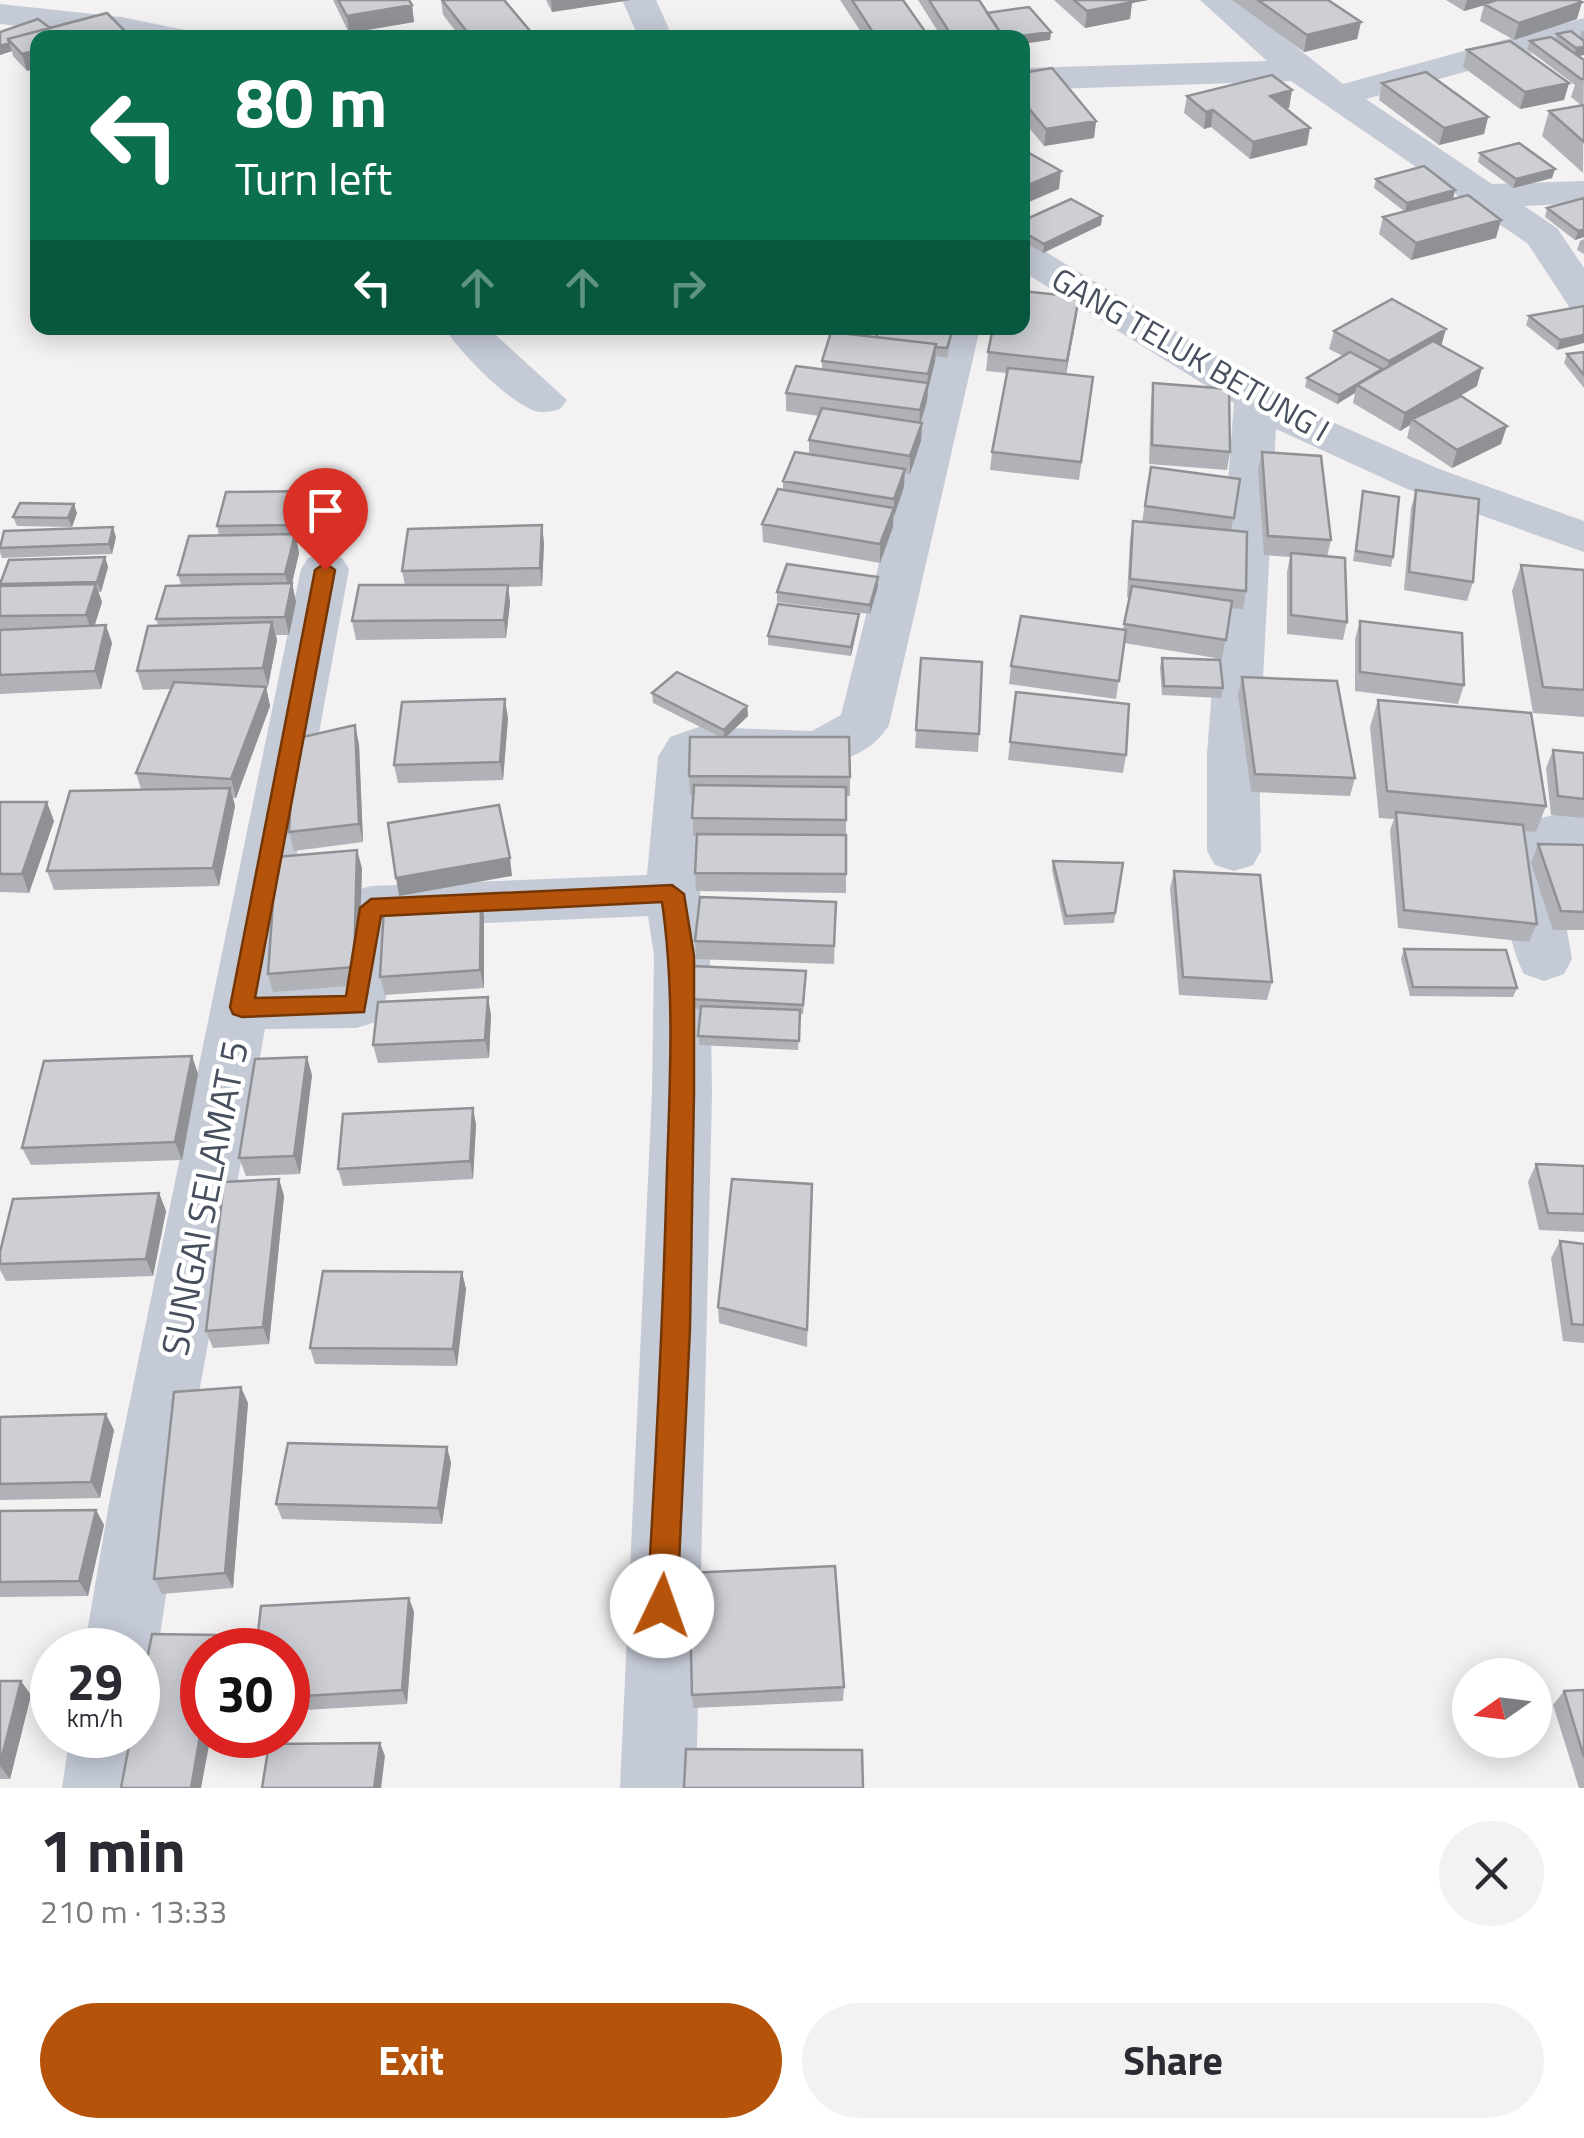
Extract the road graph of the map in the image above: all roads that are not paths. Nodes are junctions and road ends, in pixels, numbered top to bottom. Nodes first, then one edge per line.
1 (639, 0) edge
2 (1217, 0) edge
3 (1569, 0) edge
4 (1584, 12) edge
5 (0, 14) edge
6 (1584, 28) edge
7 (140, 30) edge
8 (652, 30) edge
9 (1299, 70) junction
10 (1030, 79) edge
11 (1340, 96) junction
12 (1584, 192) edge
13 (1488, 196) junction
14 (1030, 259) edge
15 (1584, 300) edge
16 (473, 335) edge
17 (957, 335) edge
18 (1256, 398) junction
19 (545, 400) dead end
20 (1584, 537) edge
21 (325, 570) dead end
22 (1584, 835) edge
23 (1234, 851) dead end
24 (672, 894) junction
25 (1544, 959) dead end
26 (242, 1007) junction
27 (124, 1628) edge
28 (105, 1758) edge
29 (100, 1788) edge
30 (658, 1788) edge

1 - 8 street
2 - 9 street
3 - 4 street
5 - 7 street
6 - 11 street
9 - 10 street
9 - 11 street
11 - 13 street
12 - 13 street
13 - 15 street
14 - 18 street, GANG TELUK BETUNG I
16 - 19 street
17 - 24 street
18 - 20 street, GANG TELUK BETUNG I
18 - 23 street
21 - 26 street, SUNGAI SELAMAT 5
22 - 25 street
24 - 26 street
24 - 30 street
26 - 27 street, SUNGAI SELAMAT 5
28 - 29 street

